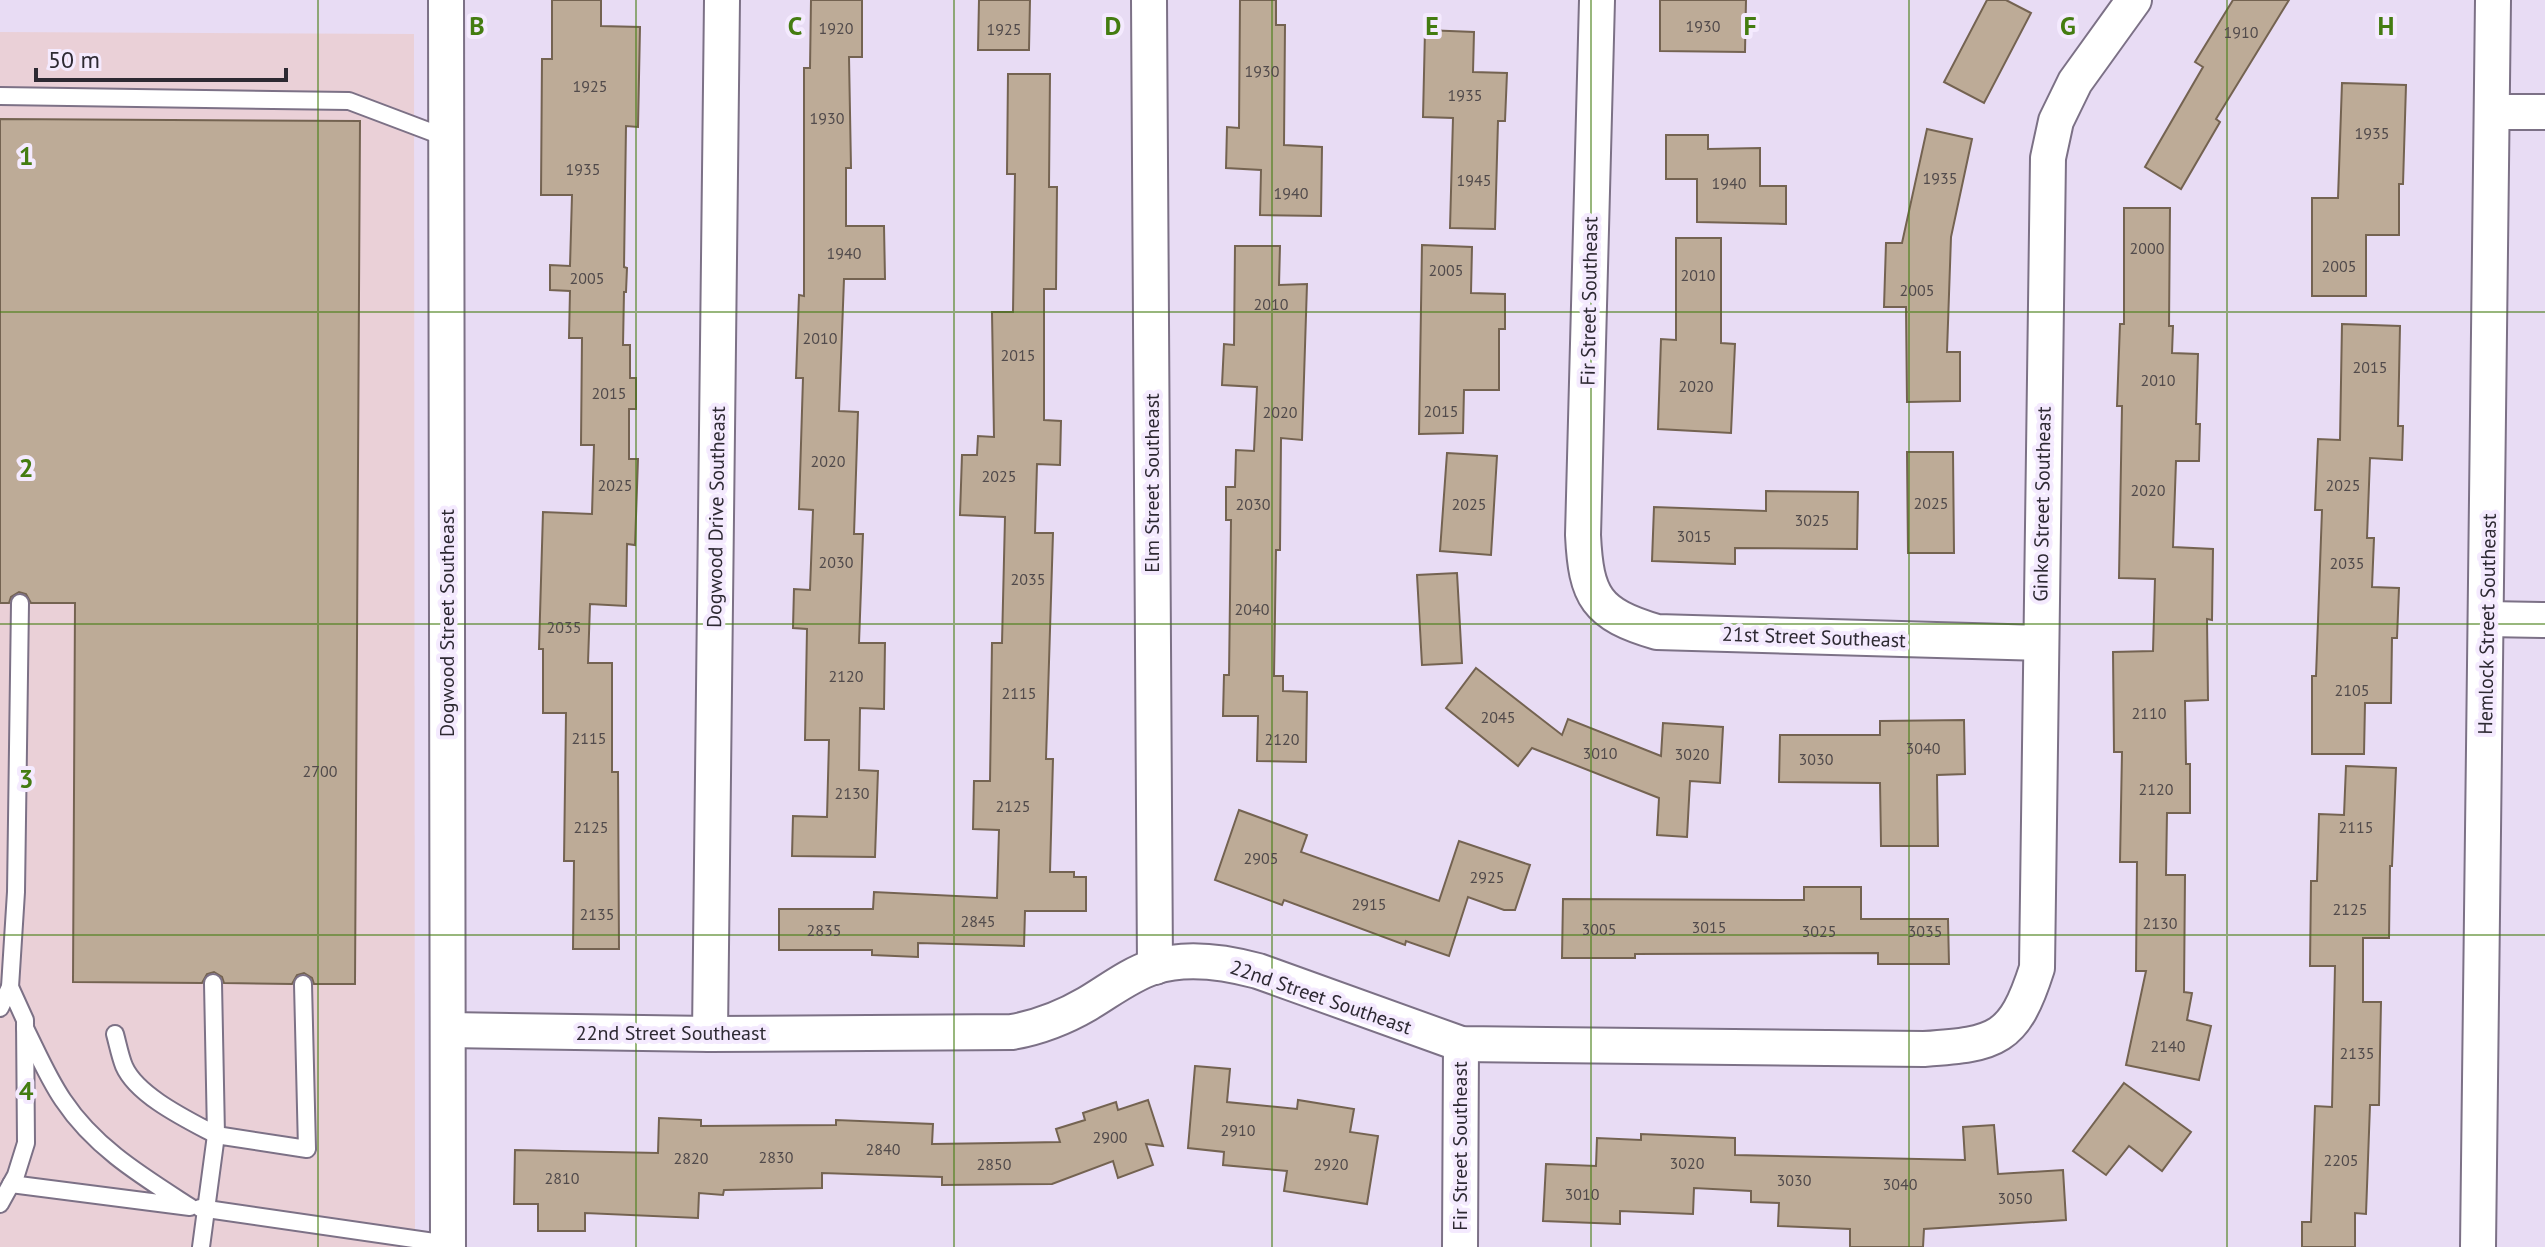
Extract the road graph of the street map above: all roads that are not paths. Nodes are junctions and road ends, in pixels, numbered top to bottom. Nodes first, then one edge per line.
1 (446, 0) edge
2 (722, 0) edge
3 (1149, 0) edge
4 (1597, 0) edge
5 (2134, 0) edge
6 (2493, 0) edge
7 (0, 96) edge
8 (2492, 112) junction
9 (2545, 112) edge
10 (447, 138) junction
11 (1597, 600) joint
12 (20, 603) dead end
13 (2487, 619) junction
14 (2545, 620) edge
15 (2040, 643) junction
16 (8, 863) edge
17 (1155, 967) junction
18 (7, 976) edge
19 (213, 983) dead end
20 (303, 984) dead end
21 (0, 1008) edge
22 (2012, 1025) joint
23 (25, 1028) junction
24 (448, 1030) junction
25 (115, 1034) dead end
26 (710, 1034) junction
27 (1461, 1044) junction
28 (216, 1135) junction
29 (11, 1184) junction
30 (0, 1204) edge
31 (190, 1207) junction
32 (208, 1210) junction
33 (448, 1245) edge
34 (201, 1247) edge
35 (1460, 1247) edge
36 (2478, 1247) edge

1 - 10 street, Dogwood Street Southeast
2 - 26 street, Dogwood Drive Southeast
3 - 17 street, Elm Street Southeast
4 - 11 street, Fir Street Southeast
5 - 15 street, Ginko Street Southeast
6 - 8 street, Hemlock Street Southeast
7 - 10 lane
8 - 9 street
8 - 13 street, Hemlock Street Southeast
10 - 24 street, Dogwood Street Southeast
11 - 15 street, 21st Street Southeast
12 - 16 lane
13 - 14 street
13 - 36 street, Hemlock Street Southeast
15 - 22 street, Ginko Street Southeast
16 - 18 lane
17 - 26 street, 22nd Street Southeast
17 - 27 street, 22nd Street Southeast
18 - 21 lane
18 - 23 lane
19 - 28 lane
20 - 28 lane
22 - 27 street, 22nd Street Southeast
23 - 29 lane
23 - 31 lane
24 - 26 street, 22nd Street Southeast
24 - 33 street, Dogwood Street Southeast
25 - 28 lane
27 - 35 street, Fir Street Southeast
28 - 32 lane
29 - 30 lane
29 - 31 lane
31 - 32 lane
32 - 33 lane
32 - 34 lane

